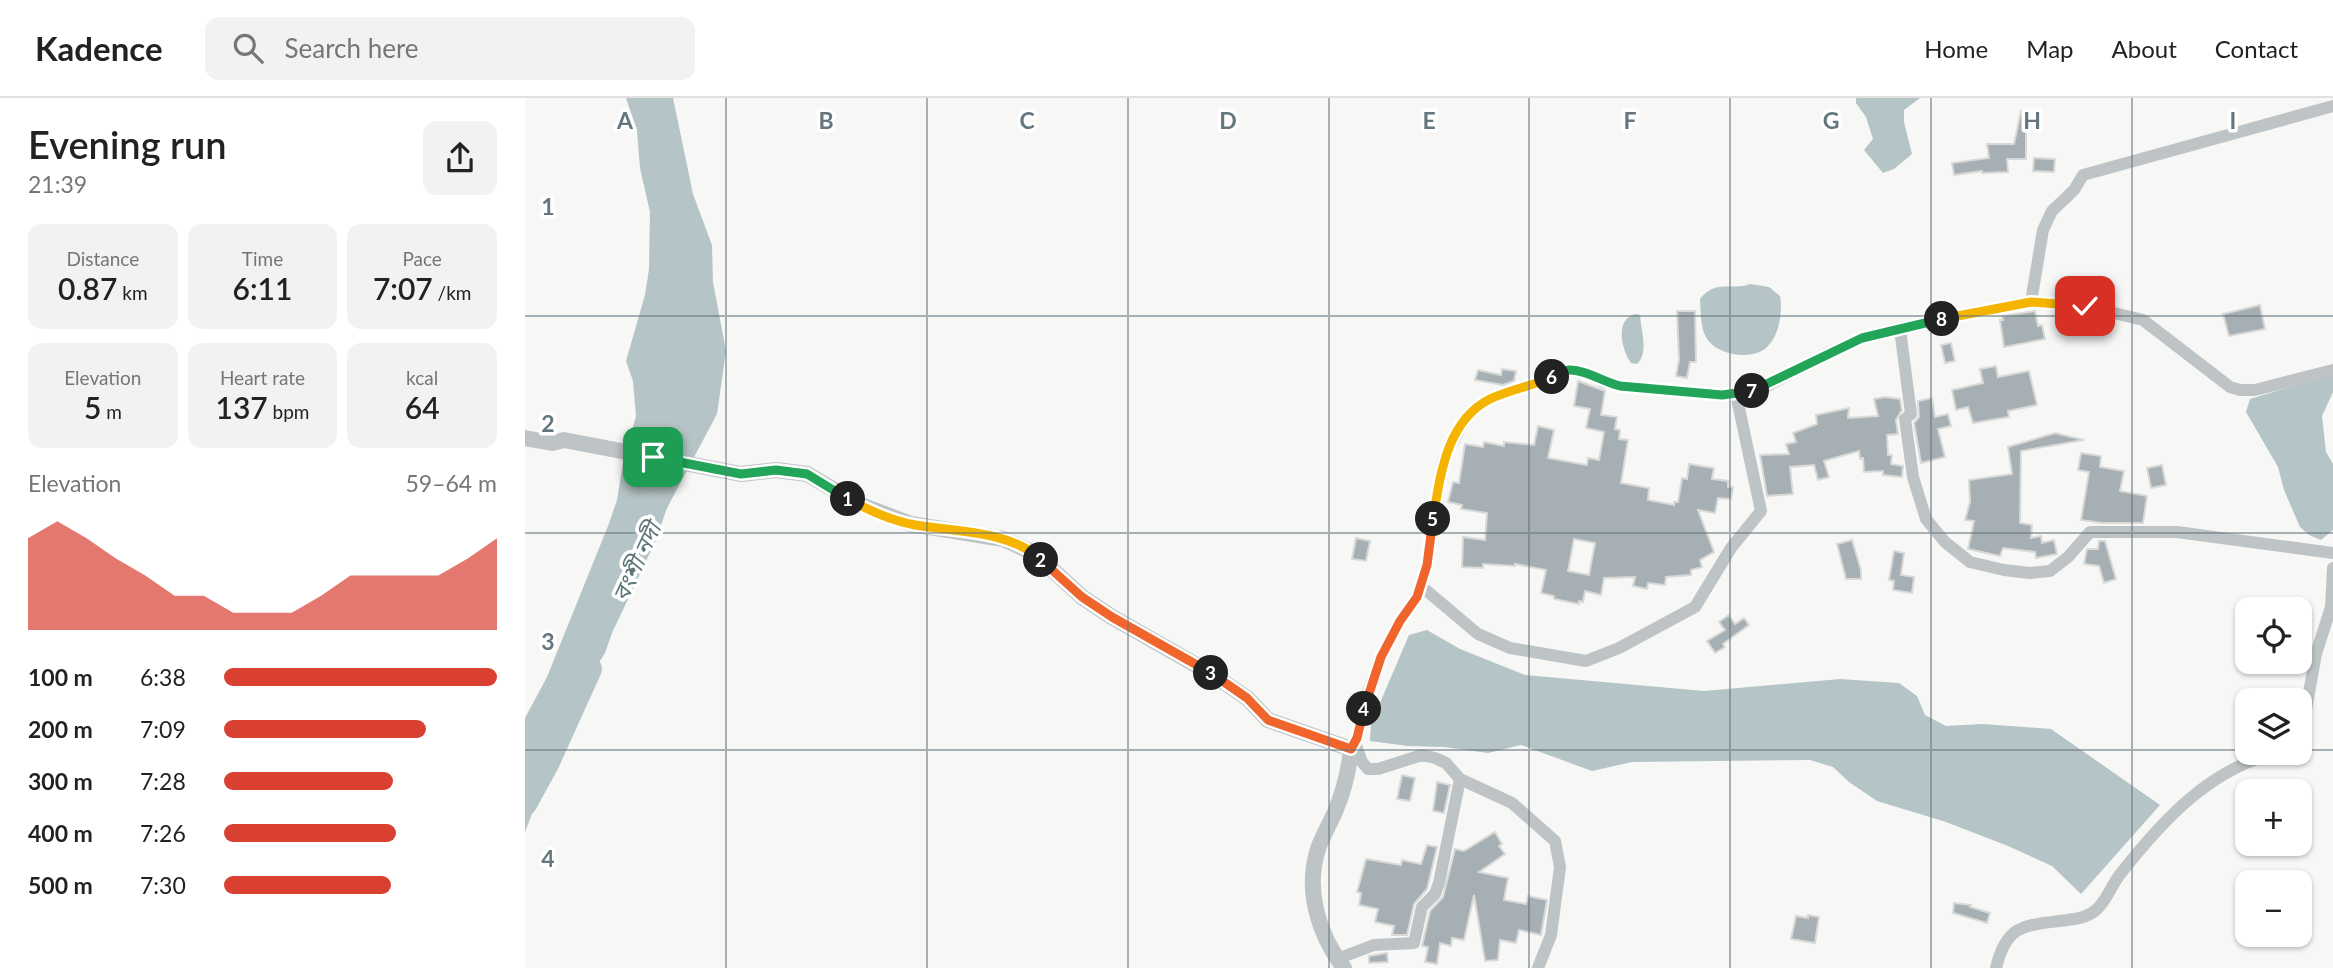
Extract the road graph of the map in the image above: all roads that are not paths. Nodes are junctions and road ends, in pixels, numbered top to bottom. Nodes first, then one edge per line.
1 (2333, 106) edge
2 (2031, 302) junction
3 (1900, 329) junction
4 (2333, 370) edge
5 (1735, 394) junction
6 (525, 438) edge
7 (2333, 553) edge
8 (2333, 568) edge
9 (1421, 586) junction
10 (2329, 628) edge
11 (2310, 688) edge
12 (1353, 746) junction
13 (2244, 765) edge
14 (1460, 779) junction
15 (1340, 963) edge
16 (1538, 968) edge
17 (1996, 968) edge

1 - 2 street
2 - 3 street
2 - 4 street
3 - 5 street
3 - 7 street
5 - 9 street
5 - 9 street
6 - 12 street
8 - 10 street
9 - 12 street
10 - 11 street
12 - 14 street
12 - 15 street
13 - 17 street
14 - 15 street
14 - 16 street

